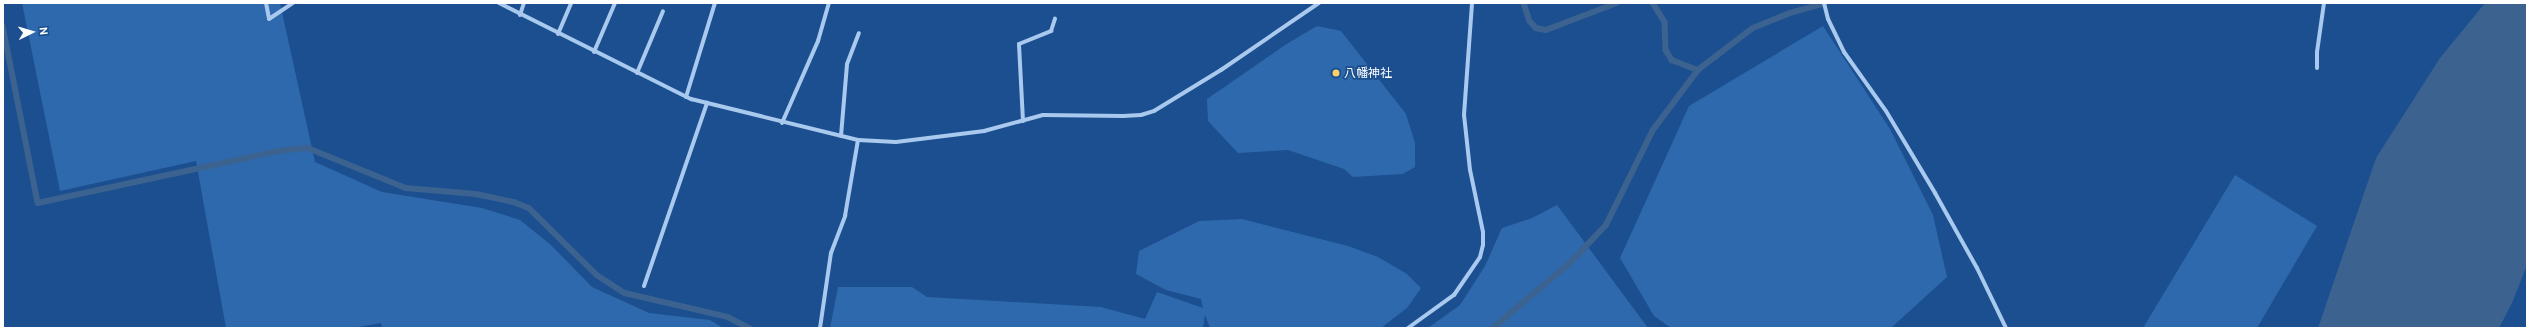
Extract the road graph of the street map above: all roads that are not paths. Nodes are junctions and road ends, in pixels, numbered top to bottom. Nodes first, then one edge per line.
1 (266, 3) edge
2 (293, 3) edge
3 (498, 3) edge
4 (524, 3) edge
5 (571, 3) edge
6 (615, 3) edge
7 (715, 3) edge
8 (830, 3) edge
9 (1319, 3) edge
10 (1472, 3) edge
11 (1824, 3) edge
12 (2324, 3) edge
13 (663, 11) dead end
14 (520, 15) junction
15 (1055, 20) dead end
16 (859, 33) dead end
17 (558, 34) junction
18 (594, 52) junction
19 (2317, 68) dead end
20 (637, 73) junction
21 (686, 97) junction
22 (707, 104) junction
23 (1023, 120) junction
24 (782, 123) junction
25 (841, 136) junction
26 (858, 140) junction
27 (644, 286) dead end
28 (820, 328) edge
29 (1408, 328) edge
30 (2006, 328) edge

1 - 2 street
3 - 14 street
4 - 14 street
5 - 17 street
6 - 18 street
7 - 21 street
8 - 24 street
9 - 23 street
10 - 29 street
11 - 30 street
12 - 19 street
13 - 20 street
14 - 17 street
15 - 23 street
16 - 25 street
17 - 18 street
18 - 20 street
20 - 21 street
21 - 22 street
22 - 24 street
22 - 27 street
23 - 26 street
24 - 25 street
25 - 26 street
26 - 28 street

